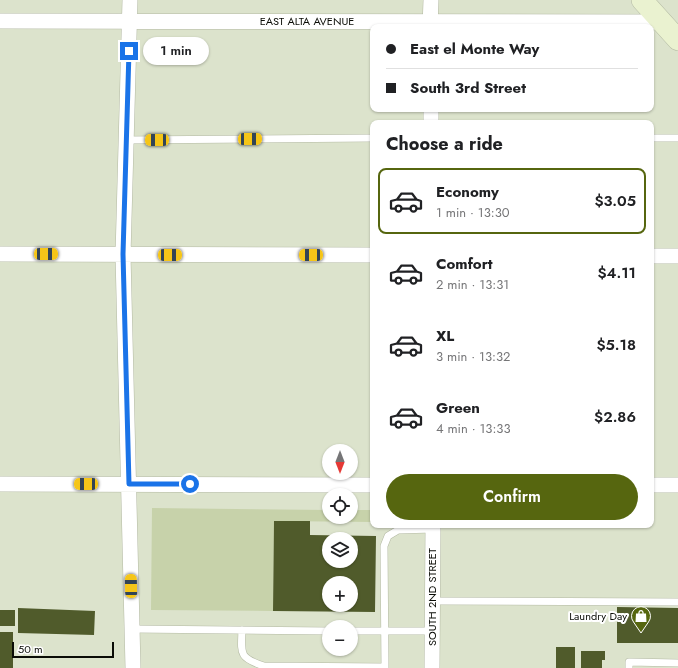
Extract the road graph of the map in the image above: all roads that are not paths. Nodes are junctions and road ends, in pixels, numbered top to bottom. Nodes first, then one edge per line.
1 (130, 0) edge
2 (431, 0) edge
3 (642, 0) edge
4 (0, 21) edge
5 (130, 21) junction
6 (662, 22) junction
7 (430, 24) edge
8 (678, 40) edge
9 (370, 138) edge
10 (654, 138) edge
11 (678, 138) edge
12 (126, 140) junction
13 (0, 254) edge
14 (123, 254) junction
15 (370, 255) edge
16 (654, 256) edge
17 (678, 256) edge
18 (0, 484) edge
19 (129, 484) junction
20 (370, 485) edge
21 (654, 485) edge
22 (678, 485) edge
23 (421, 528) edge
24 (433, 528) edge
25 (432, 601) junction
26 (678, 602) edge
27 (132, 629) junction
28 (242, 630) junction
29 (432, 630) junction
30 (322, 631) edge
31 (358, 631) edge
32 (384, 631) junction
33 (678, 663) edge
34 (133, 668) edge
35 (385, 668) edge
36 (432, 668) edge
37 (629, 668) edge

1 - 5 street
2 - 7 street
3 - 6 street
4 - 5 street, EAST ALTA AVENUE
5 - 7 street, EAST ALTA AVENUE
5 - 12 street
6 - 7 street, EAST ALTA AVENUE
6 - 8 street
9 - 12 lane
10 - 11 lane
12 - 14 street
13 - 14 street
14 - 15 street
14 - 19 street
16 - 17 street
18 - 19 street
19 - 20 street
19 - 27 street
21 - 22 street
23 - 32 lane
24 - 25 street, SOUTH 2ND STREET
25 - 26 lane
25 - 29 street, SOUTH 2ND STREET
27 - 28 lane
27 - 34 street
28 - 30 lane
28 - 35 lane
29 - 32 lane
29 - 36 street, SOUTH 2ND STREET
31 - 32 lane
32 - 35 lane
33 - 37 lane

